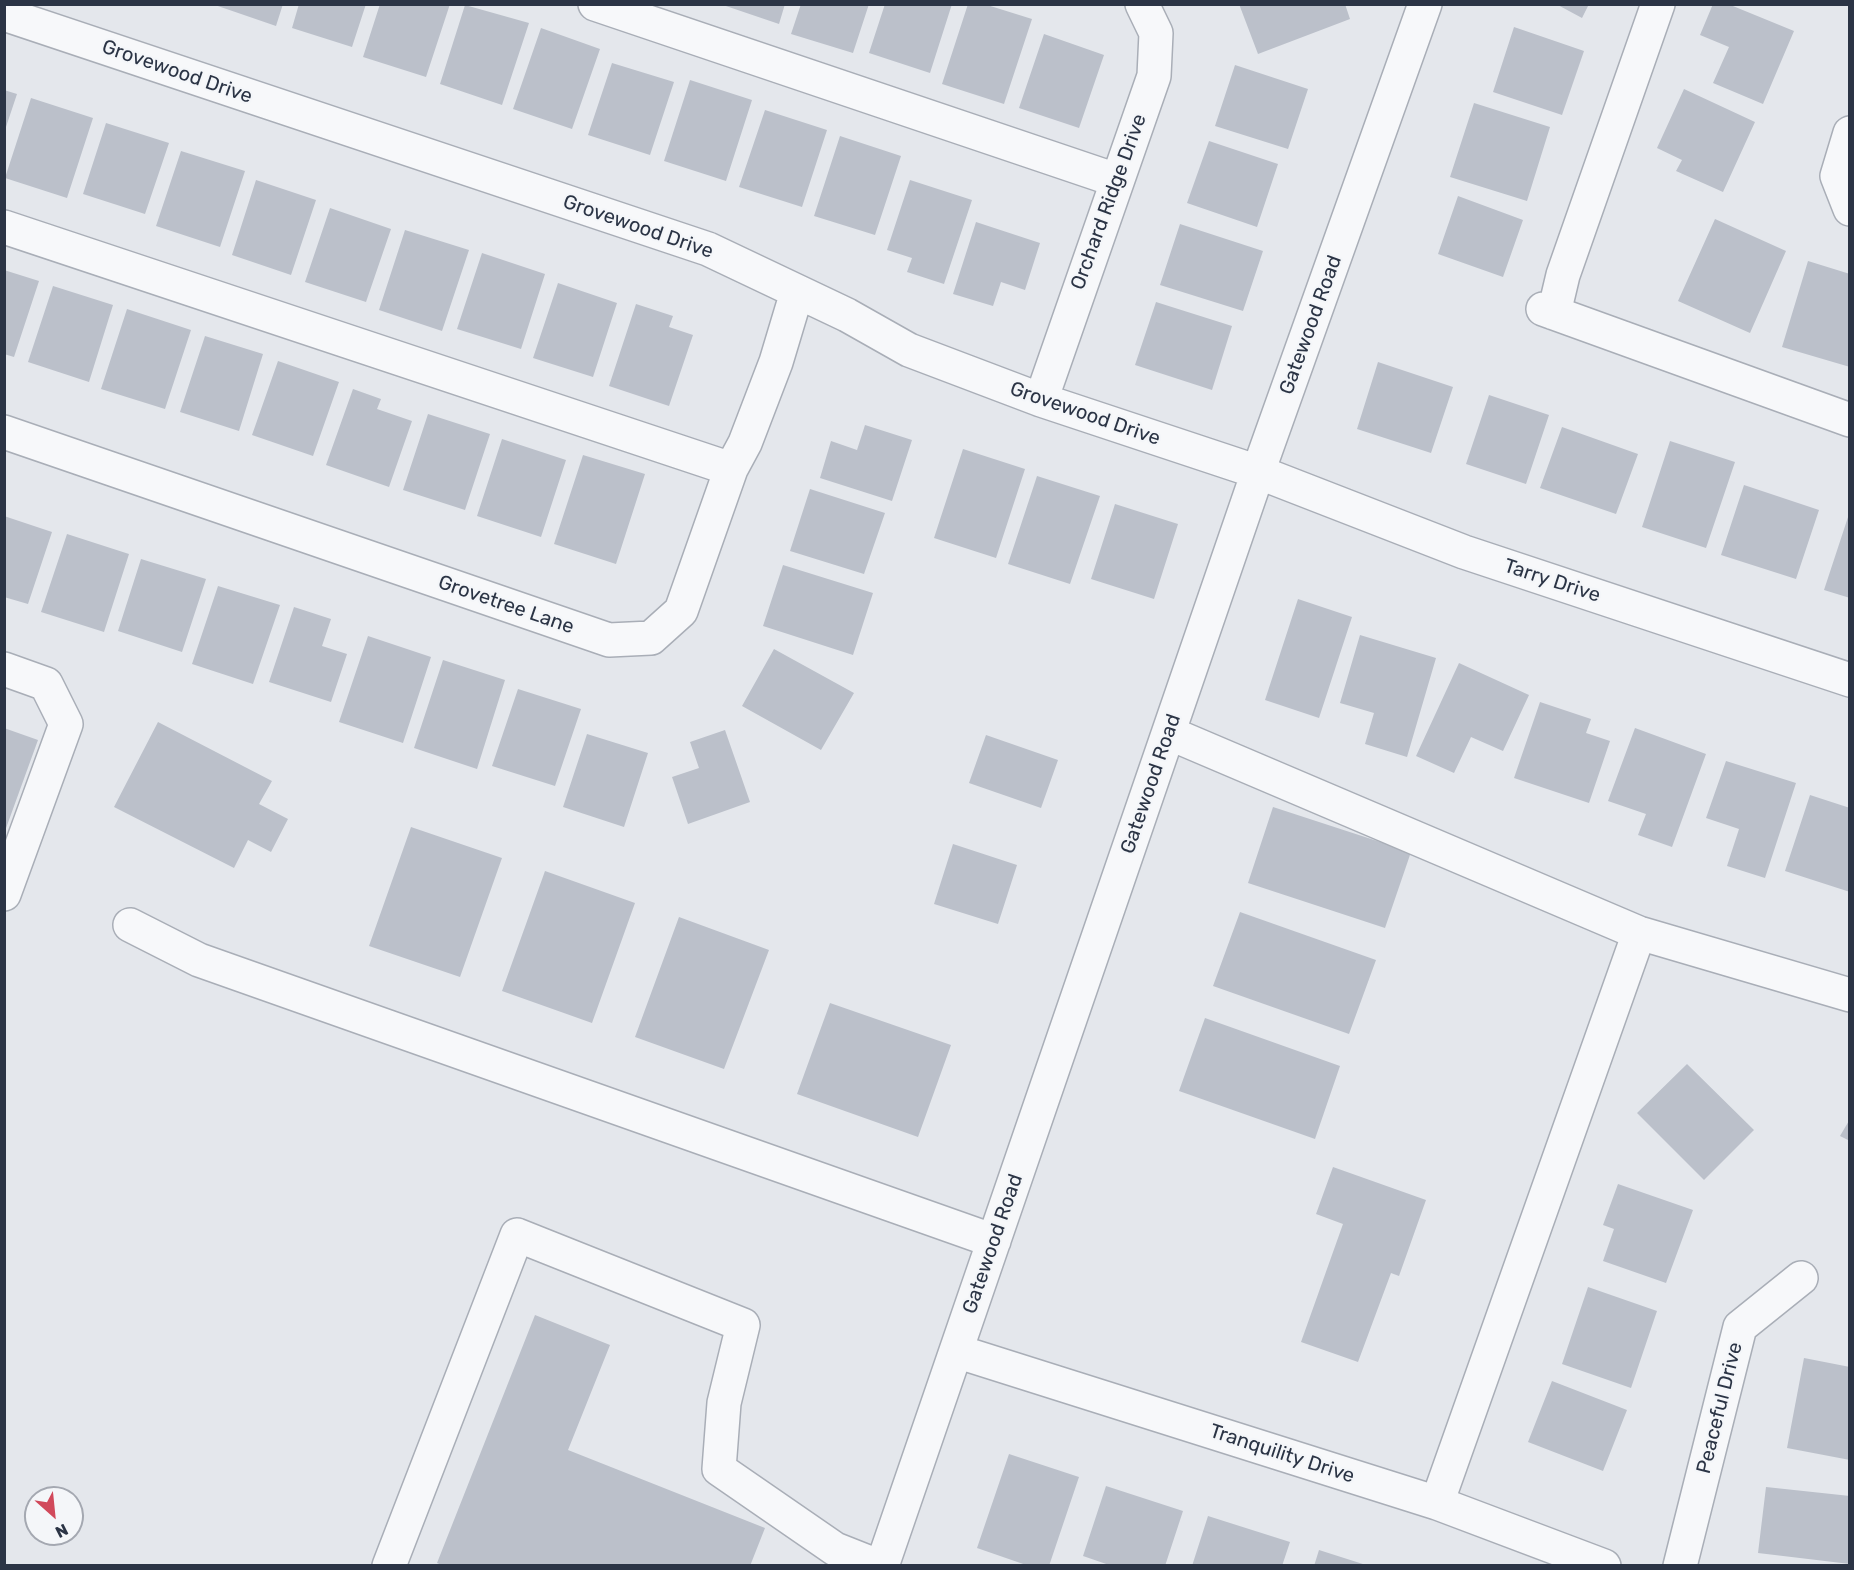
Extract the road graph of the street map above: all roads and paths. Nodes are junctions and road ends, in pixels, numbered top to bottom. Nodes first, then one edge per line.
1 (595, 4) edge
2 (1142, 4) edge
3 (1425, 4) edge
4 (1658, 4) edge
5 (4, 14) edge
6 (1850, 133) edge
7 (1116, 180) junction
8 (1850, 209) edge
9 (4, 227) edge
10 (797, 292) junction
11 (1041, 400) junction
12 (1850, 420) edge
13 (4, 432) edge
14 (731, 469) junction
15 (1258, 472) junction
16 (4, 669) edge
17 (1850, 680) edge
18 (1169, 733) junction
19 (4, 894) edge
20 (130, 925) dead end
21 (1639, 933) junction
22 (1850, 995) edge
23 (994, 1241) junction
24 (1801, 1278) dead end
25 (956, 1351) junction
26 (1437, 1503) junction
27 (389, 1566) edge
28 (880, 1566) edge
29 (1604, 1566) edge
30 (1680, 1566) edge

1 - 7 street
2 - 7 street, Orchard Ridge Drive
3 - 15 street, Gatewood Road
4 - 12 street
5 - 10 street, Grovewood Drive
6 - 8 street
7 - 11 street, Orchard Ridge Drive
9 - 14 street
10 - 11 street, Grovewood Drive
10 - 14 street, Grovetree Lane
11 - 15 street, Grovewood Drive
13 - 14 street, Grovetree Lane
15 - 17 street, Tarry Drive
15 - 18 street, Gatewood Road
16 - 19 street
18 - 21 street
18 - 23 street, Gatewood Road
20 - 23 street
21 - 22 street
21 - 26 street
23 - 25 street, Gatewood Road
24 - 30 street, Peaceful Drive
25 - 26 street, Tranquility Drive
25 - 28 street, Gatewood Road
26 - 29 street, Tranquility Drive
27 - 28 street

